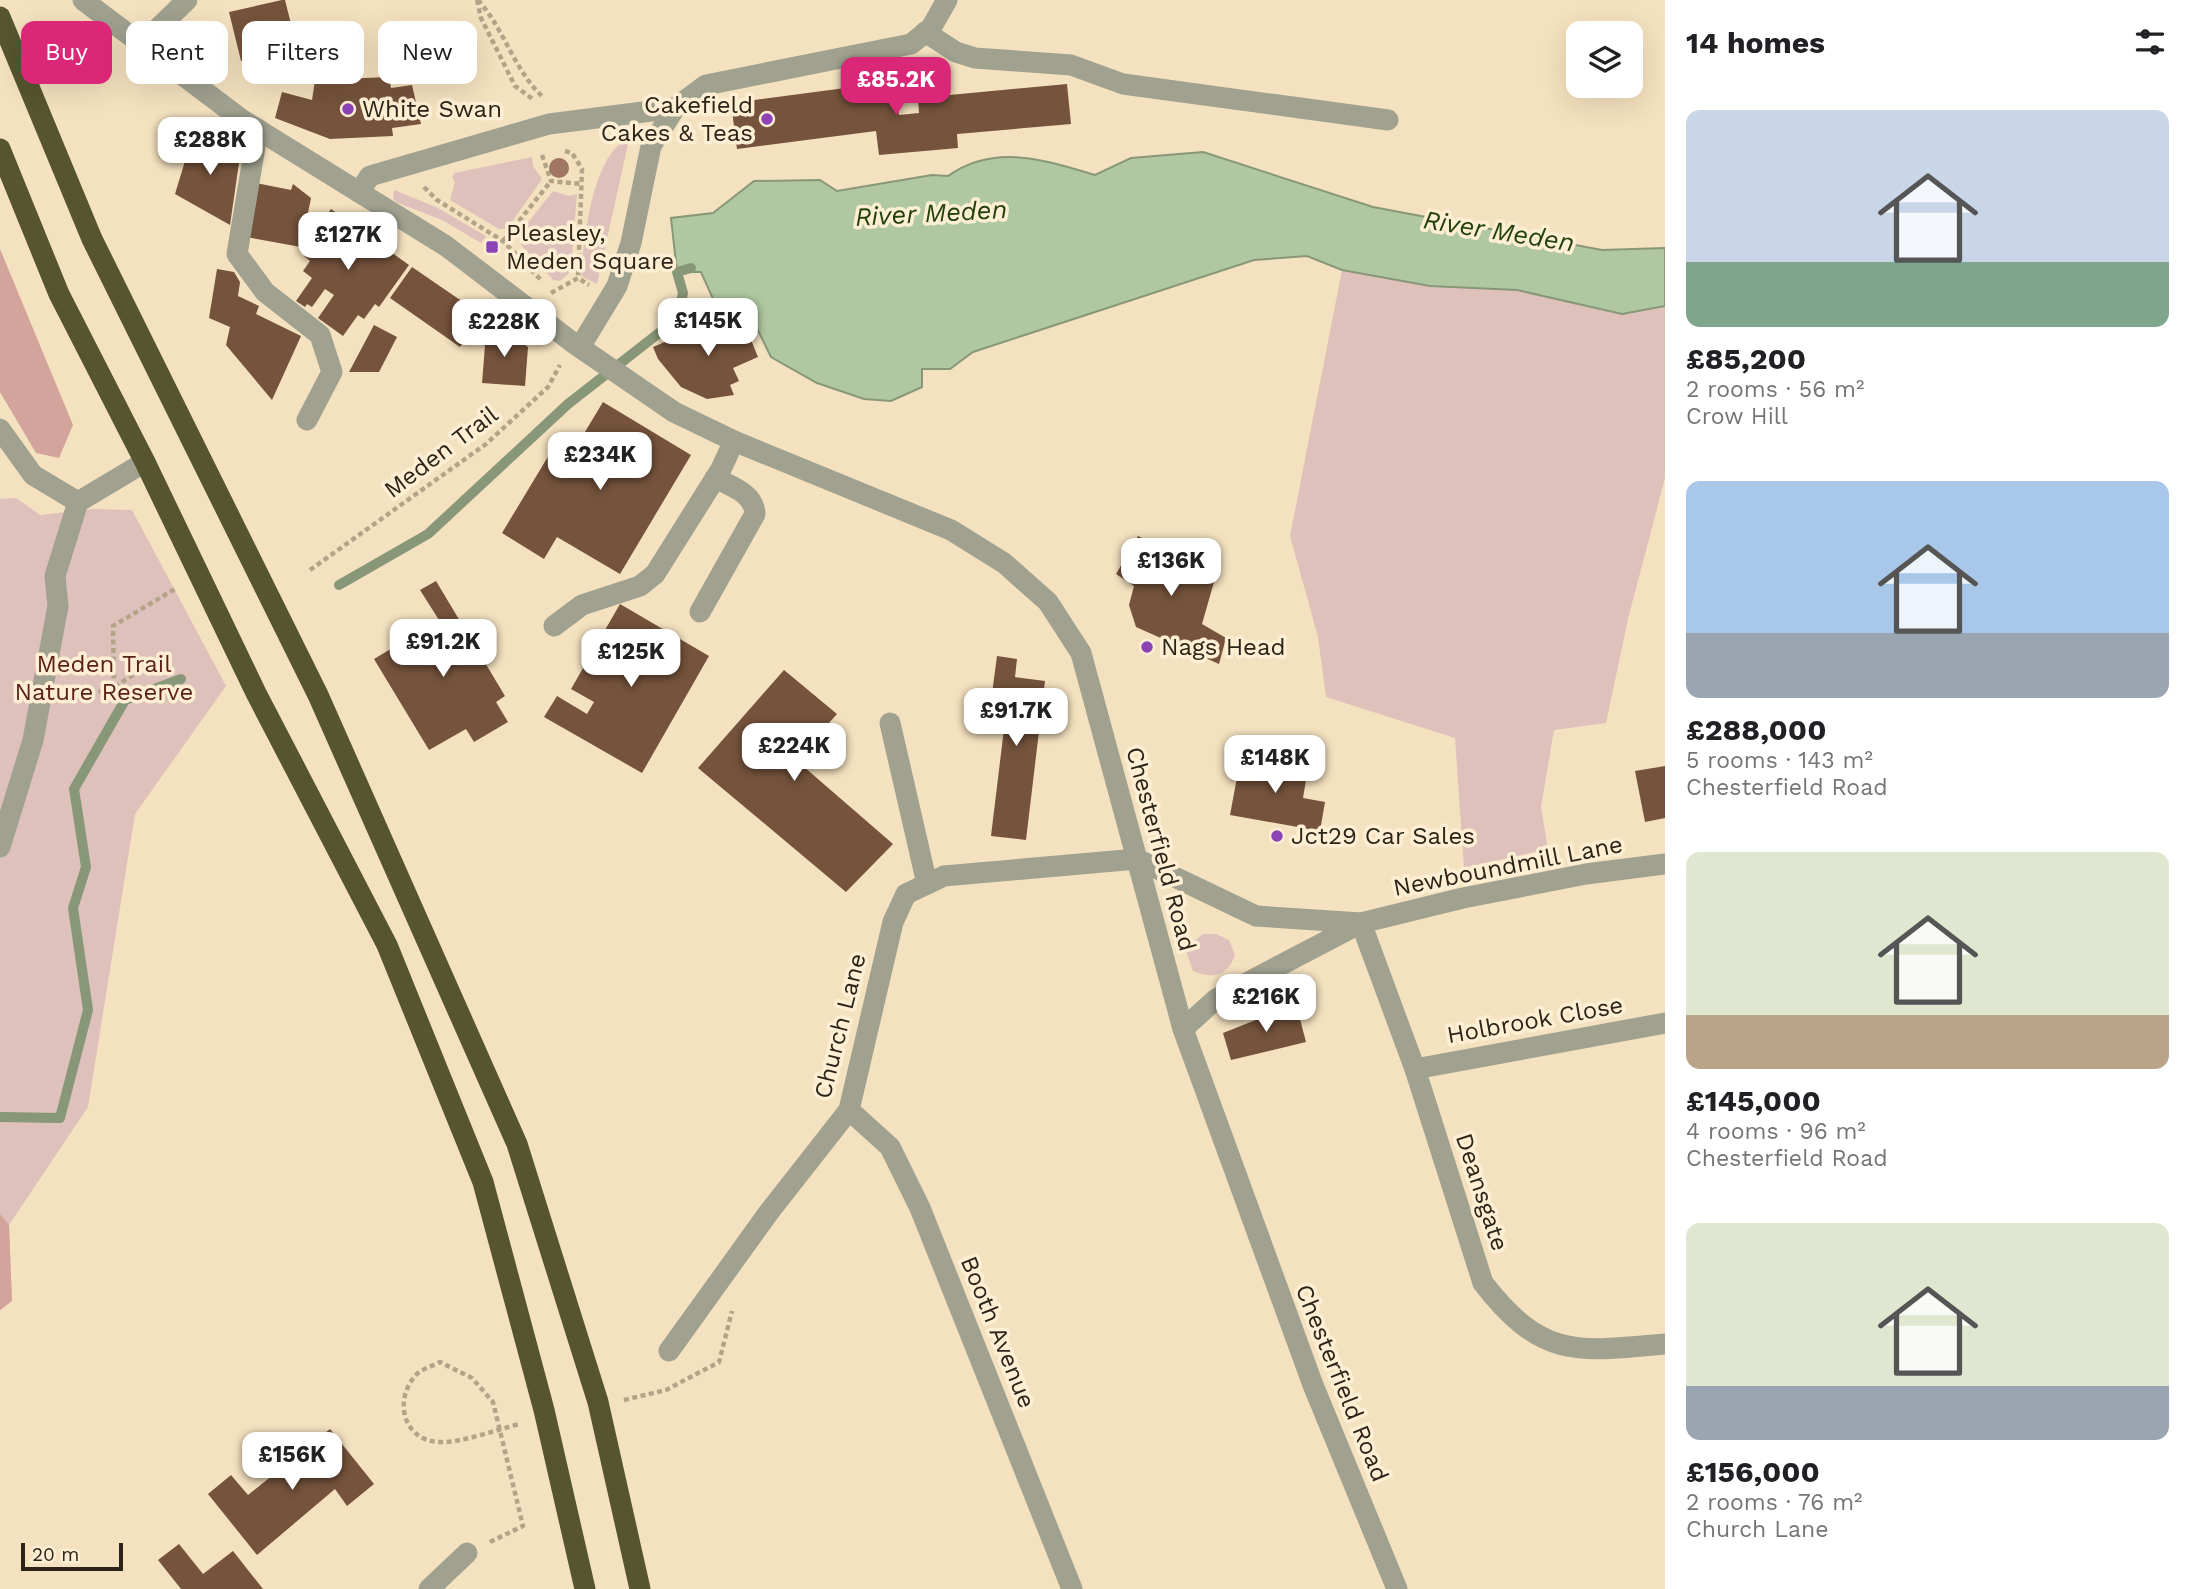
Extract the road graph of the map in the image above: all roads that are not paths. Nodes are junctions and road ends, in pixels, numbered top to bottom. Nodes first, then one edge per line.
1 (187, 0) edge
2 (947, 0) edge
3 (89, 2) edge
4 (0, 17) edge
5 (166, 21) edge
6 (126, 30) edge
7 (925, 33) junction
8 (198, 84) edge
9 (675, 108) junction
10 (1388, 120) dead end
11 (258, 129) junction
12 (0, 149) edge
13 (359, 192) junction
14 (580, 348) junction
15 (307, 420) dead end
16 (0, 429) edge
17 (734, 441) junction
18 (145, 462) junction
19 (715, 478) junction
20 (78, 502) junction
21 (700, 612) dead end
22 (554, 626) dead end
23 (890, 723) dead end
24 (0, 846) edge
25 (1137, 859) junction
26 (1665, 864) edge
27 (927, 884) junction
28 (1361, 923) junction
29 (1665, 1023) edge
30 (1183, 1029) junction
31 (1415, 1069) junction
32 (849, 1110) junction
33 (1665, 1344) edge
34 (669, 1351) dead end
35 (467, 1553) road end
36 (429, 1589) edge
37 (585, 1589) edge
38 (640, 1589) edge
39 (1072, 1589) edge
40 (1397, 1589) edge

1 - 5 street
2 - 7 street
3 - 6 street
4 - 38 highway
7 - 9 street
7 - 10 street
8 - 11 street
9 - 13 street
9 - 14 street
11 - 13 street
11 - 15 street
12 - 18 highway
13 - 14 street
14 - 17 street, Chesterfield Road
16 - 20 street
17 - 19 street
17 - 25 street, Chesterfield Road
18 - 20 street
18 - 37 highway
19 - 21 street
19 - 22 street
20 - 24 street
23 - 27 street
25 - 27 street, Church Lane
25 - 28 street, Newboundmill Lane
25 - 30 street, Chesterfield Road
26 - 28 street, Newboundmill Lane
27 - 32 street, Church Lane
28 - 30 street, Newboundmill Lane
28 - 31 street, Deansgate
29 - 31 street, Holbrook Close
30 - 40 street, Chesterfield Road
31 - 33 street, Deansgate
32 - 34 street, Church Lane
32 - 39 street, Booth Avenue
35 - 36 street

